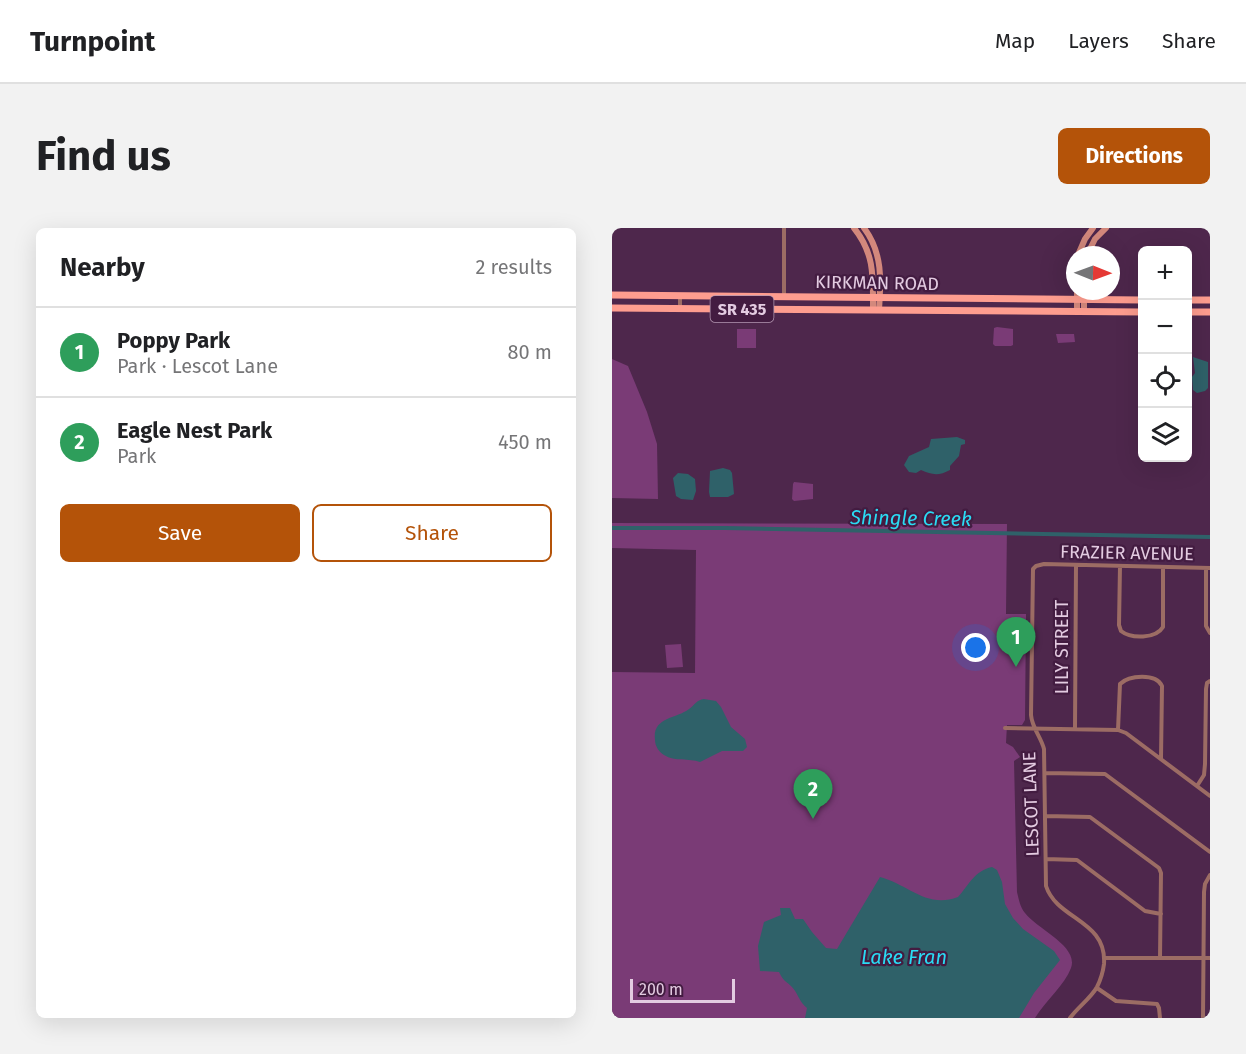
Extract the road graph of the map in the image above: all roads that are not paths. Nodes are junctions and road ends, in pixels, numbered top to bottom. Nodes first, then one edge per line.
1 (784, 228) edge
2 (854, 228) edge
3 (864, 228) edge
4 (1093, 228) edge
5 (1106, 228) edge
6 (1082, 246) edge
7 (1092, 246) edge
8 (612, 295) edge
9 (682, 296) junction
10 (784, 297) junction
11 (876, 298) junction
12 (1066, 300) edge
13 (1081, 300) edge
14 (1120, 300) edge
15 (1138, 300) edge
16 (1192, 300) edge
17 (1210, 300) edge
18 (612, 308) edge
19 (682, 308) junction
20 (876, 310) junction
21 (1081, 312) junction
22 (1138, 312) edge
23 (1192, 312) edge
24 (1210, 312) edge
25 (1044, 564) joint
26 (1076, 565) junction
27 (1120, 566) junction
28 (1163, 568) junction
29 (1208, 568) edge
30 (1210, 633) edge
31 (1210, 681) edge
32 (1005, 728) dead end
33 (1034, 728) junction
34 (1075, 729) junction
35 (1118, 730) junction
36 (1161, 759) junction
37 (1045, 773) junction
38 (1197, 786) junction
39 (1210, 796) edge
40 (1046, 816) junction
41 (1210, 852) edge
42 (1046, 859) junction
43 (1210, 875) edge
44 (1161, 914) junction
45 (1104, 957) junction
46 (1160, 958) junction
47 (1204, 958) junction
48 (1210, 958) edge
49 (1097, 988) junction
50 (1070, 1018) edge
51 (1160, 1018) edge
52 (1203, 1018) edge

1 - 10 street
2 - 11 street
3 - 11 street
4 - 6 street
5 - 7 street
8 - 9 main road, KIRKMAN ROAD / SR 435
9 - 10 main road, KIRKMAN ROAD / SR 435
9 - 19 street
10 - 11 main road, KIRKMAN ROAD / SR 435
11 - 12 main road, KIRKMAN ROAD / SR 435
11 - 20 street
13 - 21 street
14 - 15 main road, KIRKMAN ROAD / SR 435
16 - 17 main road
18 - 19 main road, KIRKMAN ROAD / SR 435
19 - 20 main road, KIRKMAN ROAD / SR 435
20 - 21 main road, KIRKMAN ROAD / SR 435
21 - 22 main road, KIRKMAN ROAD / SR 435
23 - 24 main road
25 - 26 street, FRAZIER AVENUE
25 - 33 street, LESCOT LANE
26 - 27 street, FRAZIER AVENUE
26 - 34 street, LILY STREET
27 - 28 street, FRAZIER AVENUE
27 - 28 street
28 - 29 street, FRAZIER AVENUE
29 - 30 street
31 - 38 street
32 - 33 street
33 - 34 street
33 - 37 street, LESCOT LANE
34 - 35 street
35 - 36 street
35 - 36 street
36 - 38 street
37 - 40 street, LESCOT LANE
37 - 41 street
38 - 39 street
40 - 42 street, LESCOT LANE
40 - 44 street
42 - 44 street
42 - 45 street, LESCOT LANE
43 - 47 street
44 - 46 street
45 - 46 street
45 - 49 street
46 - 47 street
47 - 48 street
47 - 52 street
49 - 50 street
49 - 51 street

